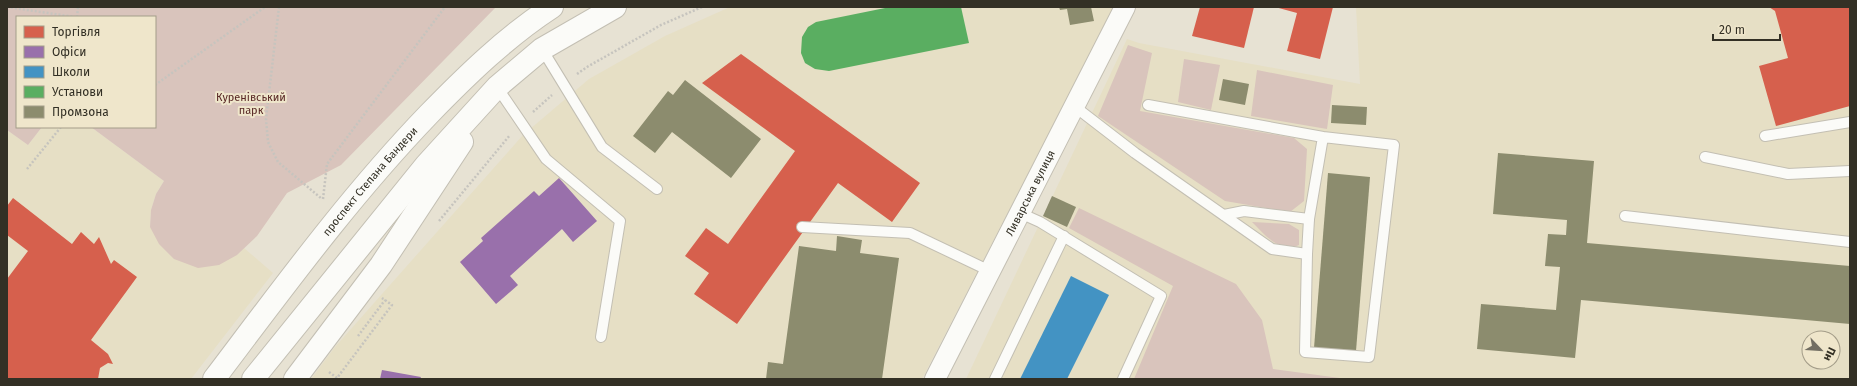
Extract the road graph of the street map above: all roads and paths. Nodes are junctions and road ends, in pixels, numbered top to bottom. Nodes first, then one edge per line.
1 (7, 7) edge
2 (265, 7) edge
3 (279, 7) edge
4 (445, 7) edge
5 (552, 7) edge
6 (615, 7) edge
7 (1125, 7) edge
8 (69, 16) edge
9 (542, 49) junction
10 (156, 84) edge
11 (497, 87) junction
12 (1074, 106) junction
13 (1148, 106) dead end
14 (1850, 122) edge
15 (60, 128) edge
16 (1765, 136) dead end
17 (1323, 137) junction
18 (1705, 157) dead end
19 (27, 169) dead end
20 (1850, 171) edge
21 (656, 189) dead end
22 (1020, 212) junction
23 (1224, 215) junction
24 (1625, 216) dead end
25 (1309, 219) junction
26 (802, 227) dead end
27 (1064, 236) junction
28 (1850, 242) edge
29 (1307, 254) junction
30 (990, 271) junction
31 (358, 336) dead end
32 (601, 337) dead end
33 (329, 372) dead end
34 (214, 379) edge
35 (253, 379) edge
36 (294, 379) edge
37 (935, 379) edge
38 (995, 379) edge
39 (1123, 379) edge

1 - 8 path
2 - 10 path
3 - 4 path
5 - 34 main road, проспект Степана Бандери
6 - 9 main road
7 - 12 street, Ливарська вулиця
9 - 11 main road
9 - 21 lane
11 - 32 lane
11 - 35 main road
11 - 36 main road
12 - 22 street, Ливарська вулиця
12 - 23 lane
13 - 17 lane
14 - 16 lane
15 - 19 path
17 - 25 lane
17 - 29 lane
18 - 20 lane
22 - 27 lane
22 - 30 street, Ливарська вулиця
23 - 25 lane
23 - 29 lane
24 - 28 lane
25 - 29 lane
26 - 30 lane
27 - 38 lane
27 - 39 lane
30 - 37 street, Ливарська вулиця
31 - 33 path

